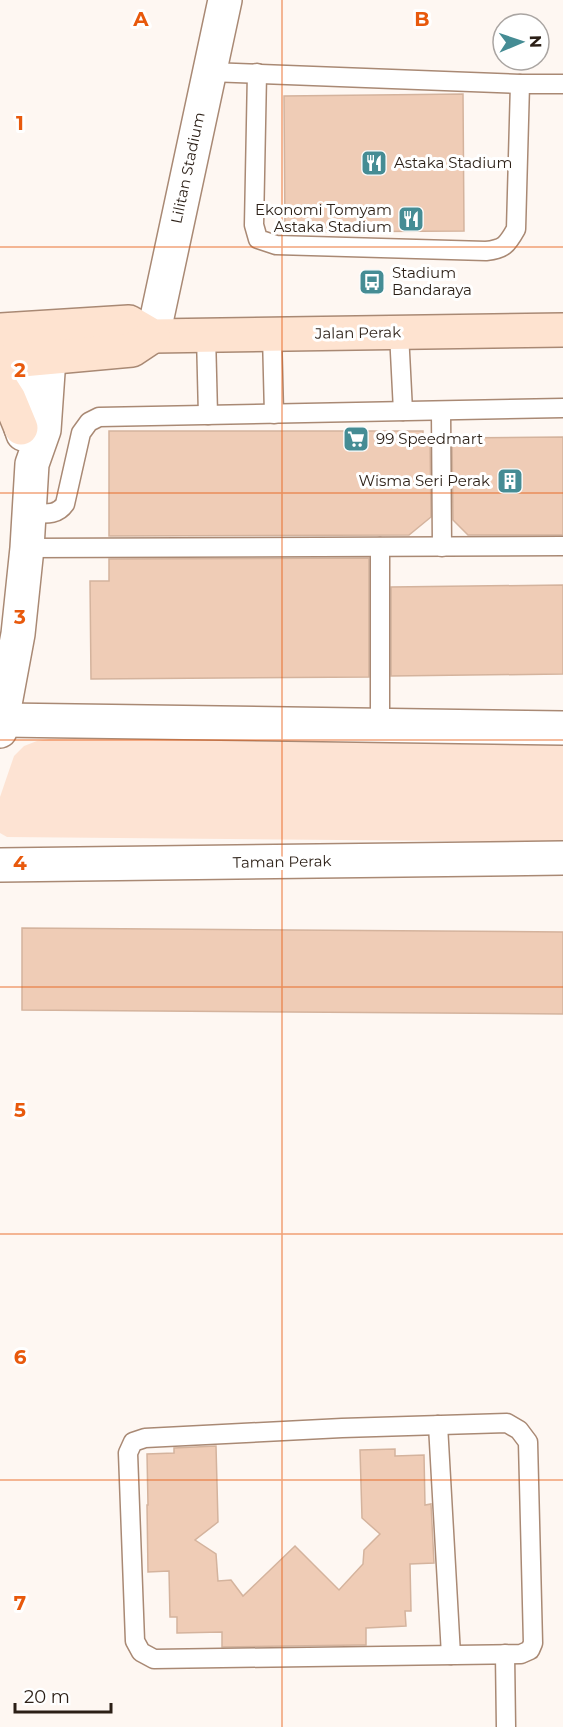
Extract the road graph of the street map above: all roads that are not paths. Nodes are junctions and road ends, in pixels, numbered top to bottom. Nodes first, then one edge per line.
1 (225, 0) edge
2 (209, 72) junction
3 (257, 74) junction
4 (520, 84) junction
5 (563, 84) edge
6 (162, 290) junction
7 (563, 324) edge
8 (33, 327) junction
9 (0, 330) edge
10 (399, 333) junction
11 (272, 334) junction
12 (199, 335) junction
13 (153, 336) junction
14 (24, 360) edge
15 (0, 386) edge
16 (563, 408) edge
17 (403, 411) junction
18 (441, 411) junction
19 (274, 414) junction
20 (208, 415) junction
21 (21, 428) junction
22 (32, 464) junction
23 (29, 513) junction
24 (563, 546) edge
25 (380, 547) junction
26 (442, 547) junction
27 (27, 548) junction
28 (2, 726) edge
29 (380, 726) junction
30 (563, 728) edge
31 (563, 858) edge
32 (0, 865) edge
33 (438, 1425) junction
34 (452, 1654) junction
35 (505, 1654) junction
36 (506, 1727) edge

1 - 2 street, Lilitan Stadium
2 - 3 lane
2 - 6 street, Lilitan Stadium
3 - 4 lane
3 - 4 lane
4 - 5 lane
6 - 12 street
6 - 13 street, Lilitan Stadium
7 - 10 main road, Jalan Perak
8 - 9 main road, Jalan Perak
8 - 13 main road, Jalan Perak
8 - 14 street
10 - 11 main road, Jalan Perak
10 - 17 lane
11 - 12 main road, Jalan Perak
11 - 19 lane
12 - 13 main road, Jalan Perak
12 - 20 lane
13 - 14 main road, Jalan Perak
14 - 21 street
14 - 22 street
15 - 21 main road
16 - 18 lane
17 - 18 lane
17 - 19 lane
18 - 26 lane
19 - 20 lane
20 - 23 lane
21 - 22 street
22 - 23 street
23 - 27 street
24 - 26 lane
25 - 26 lane
25 - 27 lane
25 - 29 lane
27 - 28 street
28 - 29 street
29 - 30 street
31 - 32 street, Taman Perak
33 - 34 lane
33 - 34 lane
33 - 35 lane
34 - 35 lane
35 - 36 lane

